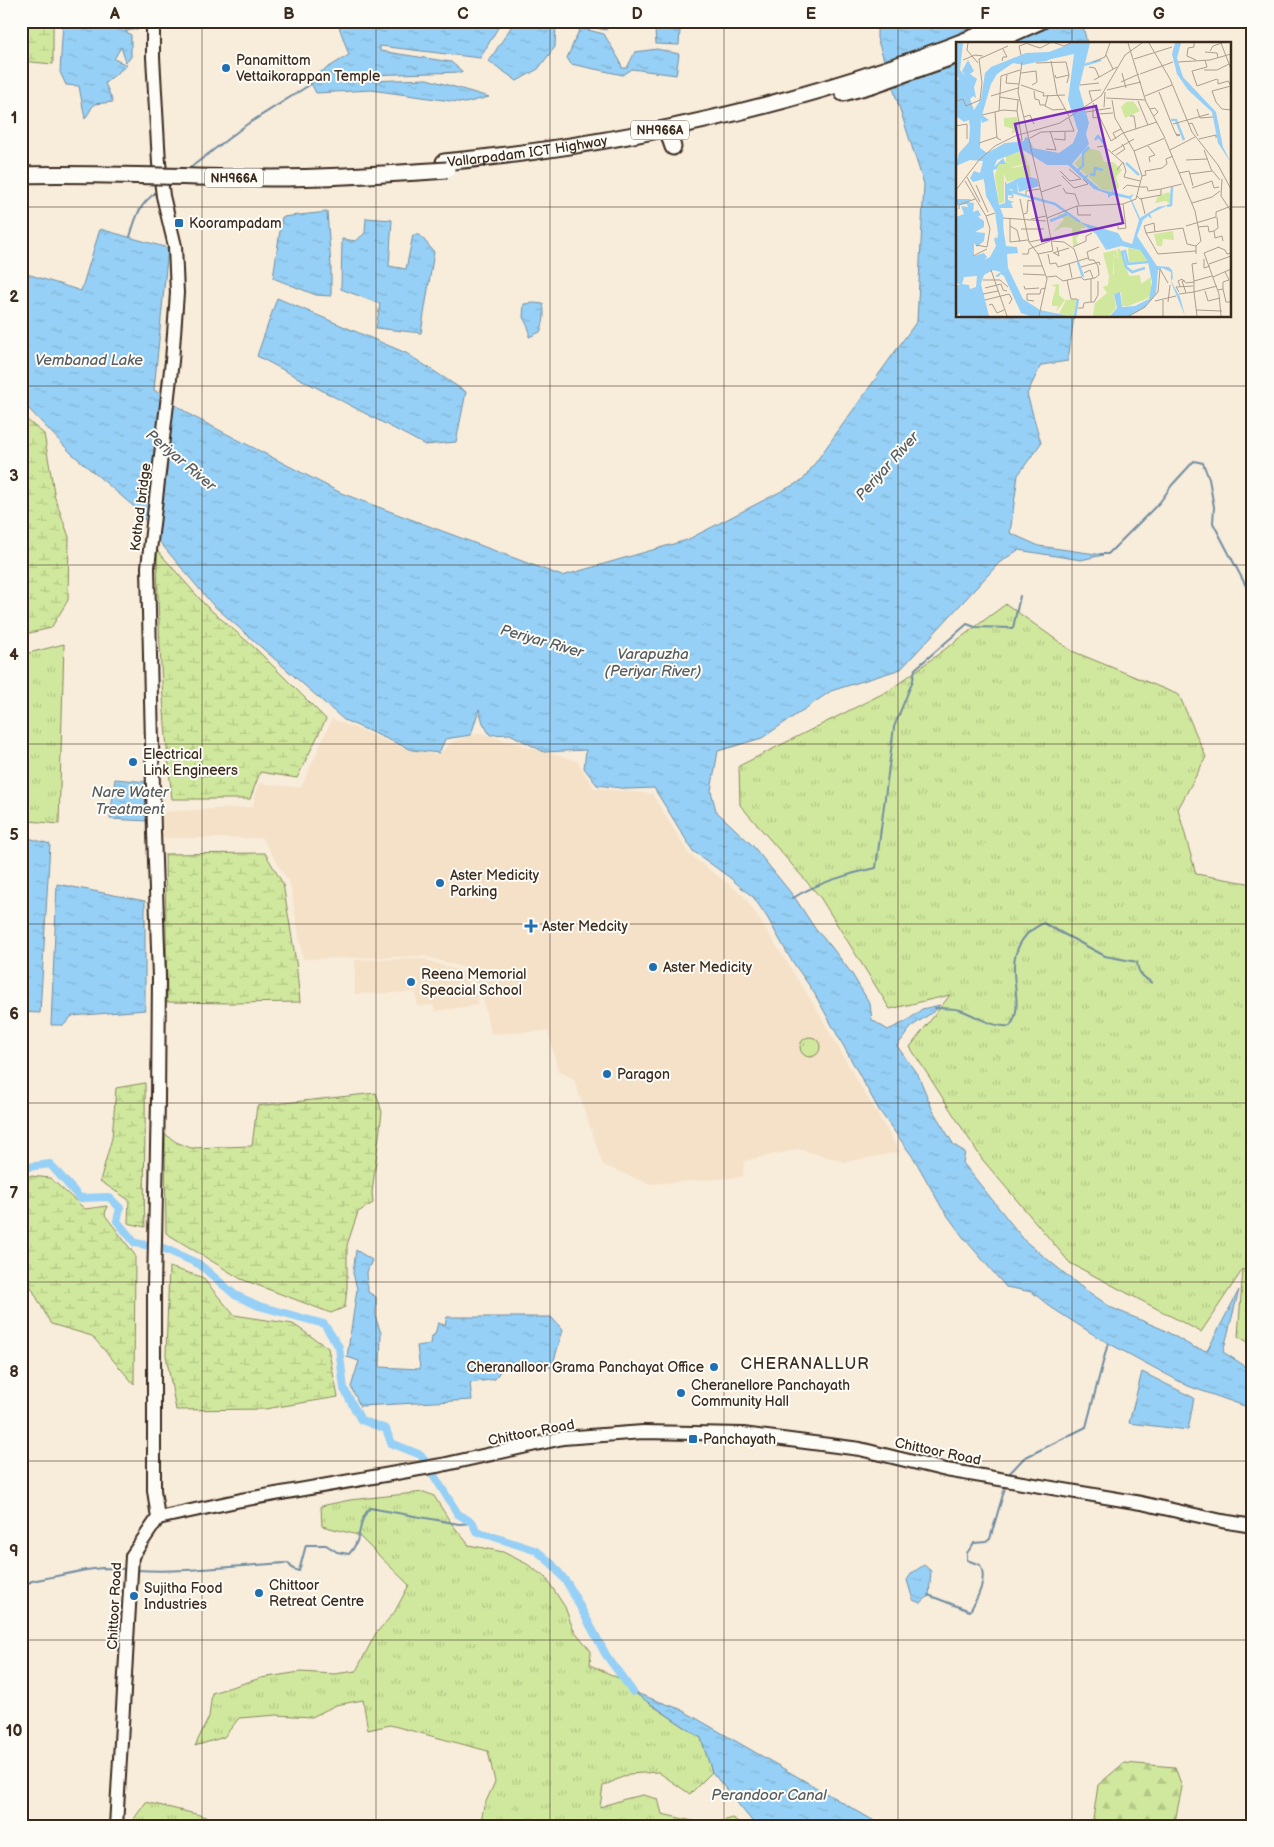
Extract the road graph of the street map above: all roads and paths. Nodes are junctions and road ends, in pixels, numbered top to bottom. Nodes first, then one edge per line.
1 (153, 21) edge
2 (1014, 21) edge
3 (1041, 21) edge
4 (963, 42) edge
5 (994, 42) edge
6 (956, 45) edge
7 (956, 56) edge
8 (873, 79) junction
9 (21, 165) edge
10 (446, 166) junction
11 (21, 175) edge
12 (158, 1518) junction
13 (1253, 1526) edge
14 (116, 1826) edge

1 - 12 main road, Kothad bridge
2 - 4 highway, Vallarpadam ICT Highway / NH966A
3 - 5 highway
6 - 8 highway, Vallarpadam ICT Highway / NH966A
7 - 8 highway, Vallarpadam ICT Highway / NH966A
8 - 10 highway, Vallarpadam ICT Highway / NH966A
8 - 10 highway, Vallarpadam ICT Highway / NH966A
9 - 10 highway, Vallarpadam ICT Highway / NH966A
10 - 11 highway, Vallarpadam ICT Highway / NH966A, bridge
12 - 13 main road, Chittoor Road
12 - 14 main road, Chittoor Road

